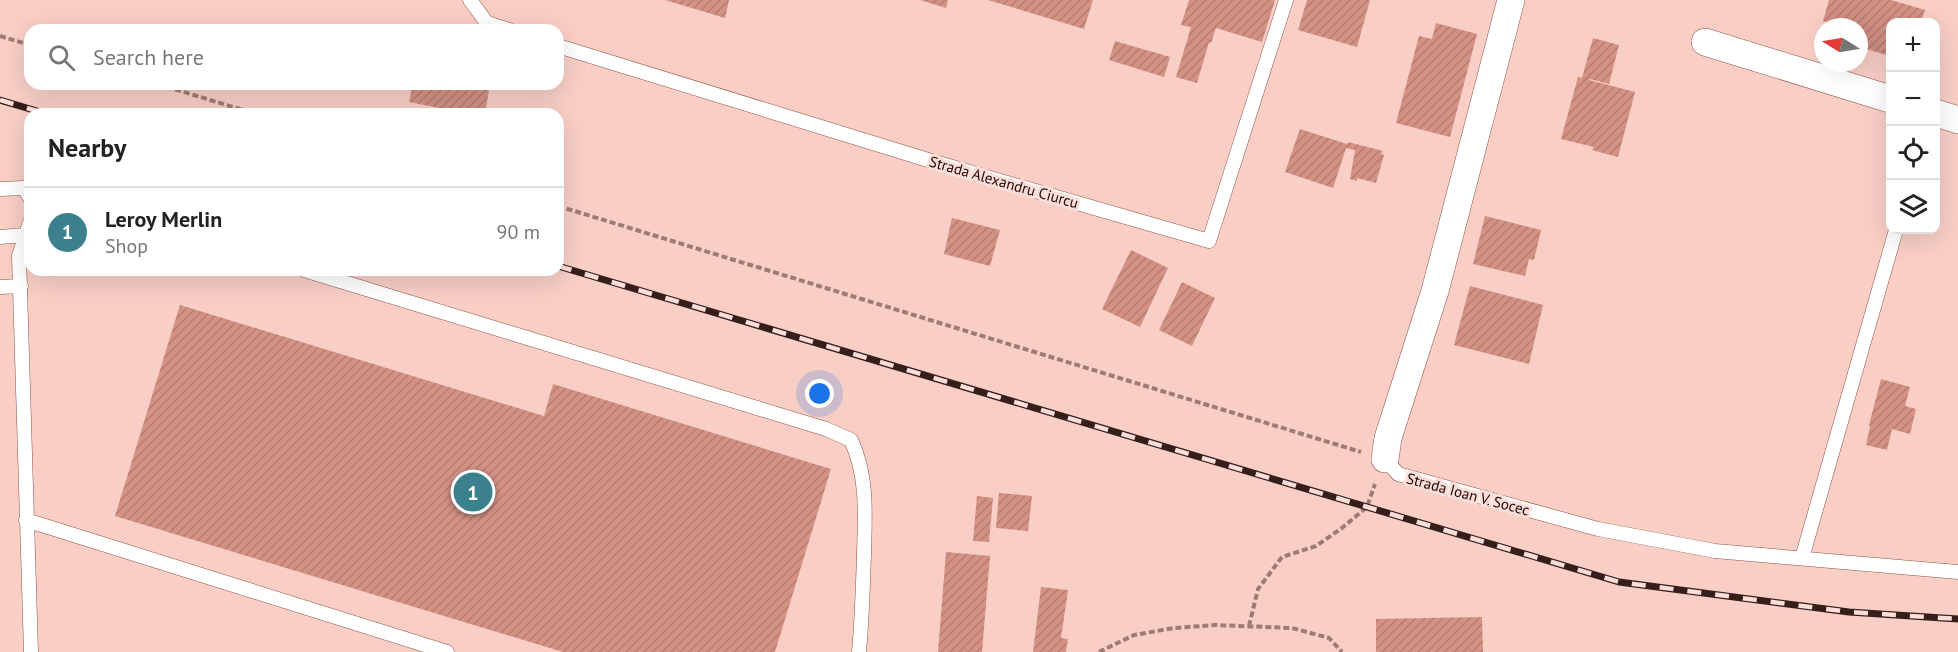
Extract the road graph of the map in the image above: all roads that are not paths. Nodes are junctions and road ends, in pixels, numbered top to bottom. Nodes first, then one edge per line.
1 (470, 0) edge
2 (1286, 0) edge
3 (1511, 0) edge
4 (490, 24) edge
5 (1705, 42) dead end
6 (564, 48) edge
7 (1886, 98) edge
8 (1940, 115) edge
9 (1958, 120) edge
10 (24, 188) edge
11 (0, 189) edge
12 (24, 230) edge
13 (1895, 234) edge
14 (0, 237) edge
15 (24, 239) edge
16 (324, 276) edge
17 (21, 286) junction
18 (0, 287) edge
19 (1385, 459) joint
20 (26, 520) junction
21 (1802, 558) junction
22 (1958, 572) edge
23 (31, 652) edge
24 (447, 652) edge
25 (859, 652) edge

1 - 4 lane
2 - 6 lane, Strada Alexandru Ciurcu
3 - 19 street
5 - 7 street
8 - 9 street
10 - 11 lane
12 - 14 lane
13 - 21 lane
15 - 17 lane
16 - 25 lane
17 - 18 lane
17 - 20 lane
19 - 21 lane, Strada Ioan V. Socec
20 - 23 lane
20 - 24 lane
21 - 22 lane, Strada Ioan V. Socec

